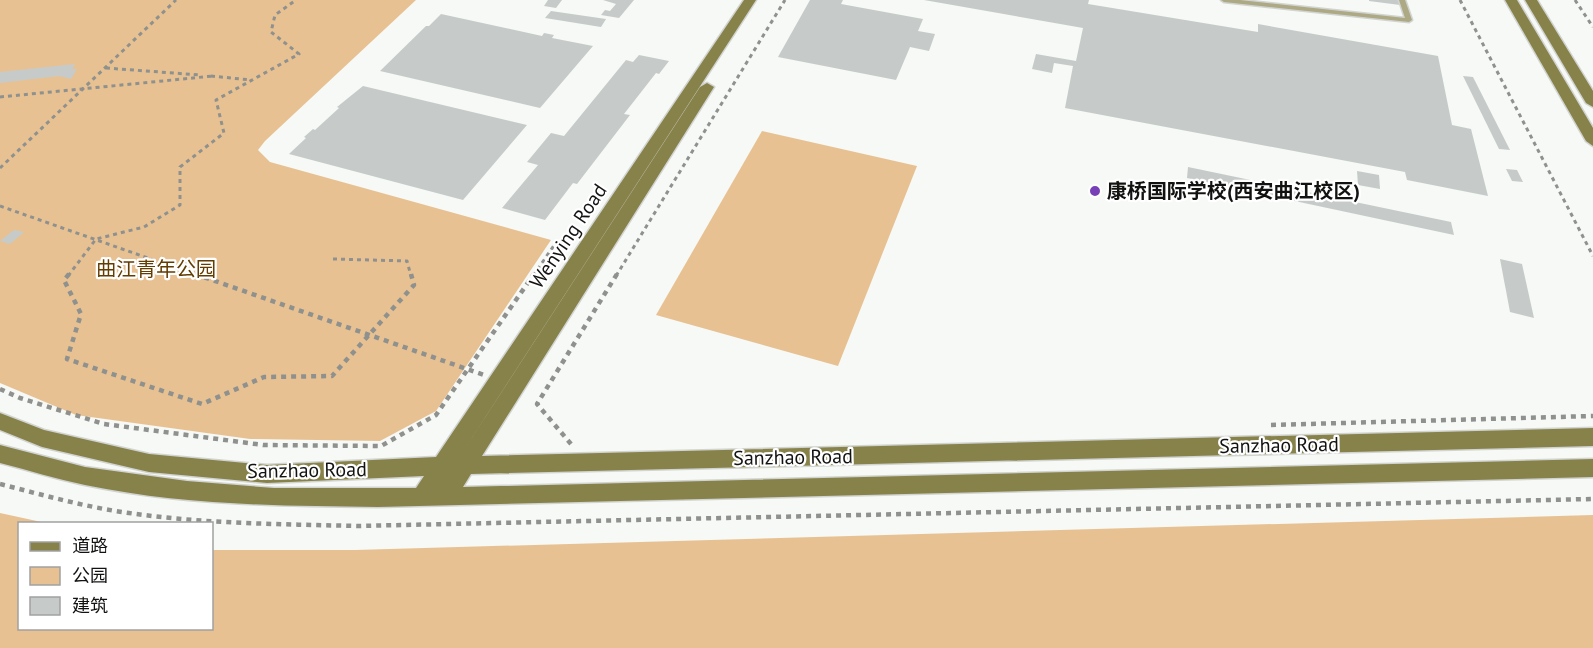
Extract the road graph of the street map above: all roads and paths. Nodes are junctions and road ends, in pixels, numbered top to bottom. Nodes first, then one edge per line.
1 (176, 0) edge
2 (296, 0) edge
3 (750, 0) edge
4 (763, 0) edge
5 (785, 0) edge
6 (1224, 0) edge
7 (1402, 0) edge
8 (1460, 0) edge
9 (1511, 0) edge
10 (1531, 0) edge
11 (1575, 0) edge
12 (1593, 27) edge
13 (105, 68) junction
14 (213, 76) junction
15 (252, 80) junction
16 (84, 88) junction
17 (0, 97) edge
18 (1593, 103) edge
19 (1593, 141) edge
20 (0, 168) edge
21 (0, 206) edge
22 (96, 239) junction
23 (555, 244) dead end
24 (1593, 256) edge
25 (333, 259) dead end
26 (370, 335) junction
27 (468, 369) junction
28 (498, 380) junction
29 (0, 390) edge
30 (1593, 416) edge
31 (0, 421) edge
32 (1260, 425) dead end
33 (1593, 437) edge
34 (582, 444) dead end
35 (0, 454) edge
36 (464, 465) junction
37 (441, 466) junction
38 (1593, 468) edge
39 (0, 484) edge
40 (446, 495) junction
41 (422, 496) junction
42 (1593, 499) edge

1 - 13 path
2 - 15 path
3 - 28 street, Wenying Road
4 - 36 street, Wenying Road
5 - 34 path
6 - 7 lane
8 - 24 path
9 - 19 street
10 - 18 street
11 - 12 path
13 - 14 path
13 - 16 path
14 - 15 path
14 - 16 path
15 - 22 path
16 - 17 path
16 - 20 path
21 - 22 path
22 - 26 path
22 - 26 path
23 - 27 path
25 - 26 path
26 - 27 path
27 - 28 path
27 - 29 path
28 - 37 street, Wenying Road
30 - 32 path
31 - 37 street, Sanzhao Road
33 - 36 street, Sanzhao Road
35 - 41 street, Sanzhao Road
36 - 37 street, Sanzhao Road
36 - 40 street, Wenying Road
37 - 41 street, Wenying Road
38 - 40 street, Sanzhao Road
39 - 42 path
40 - 41 street, Sanzhao Road

